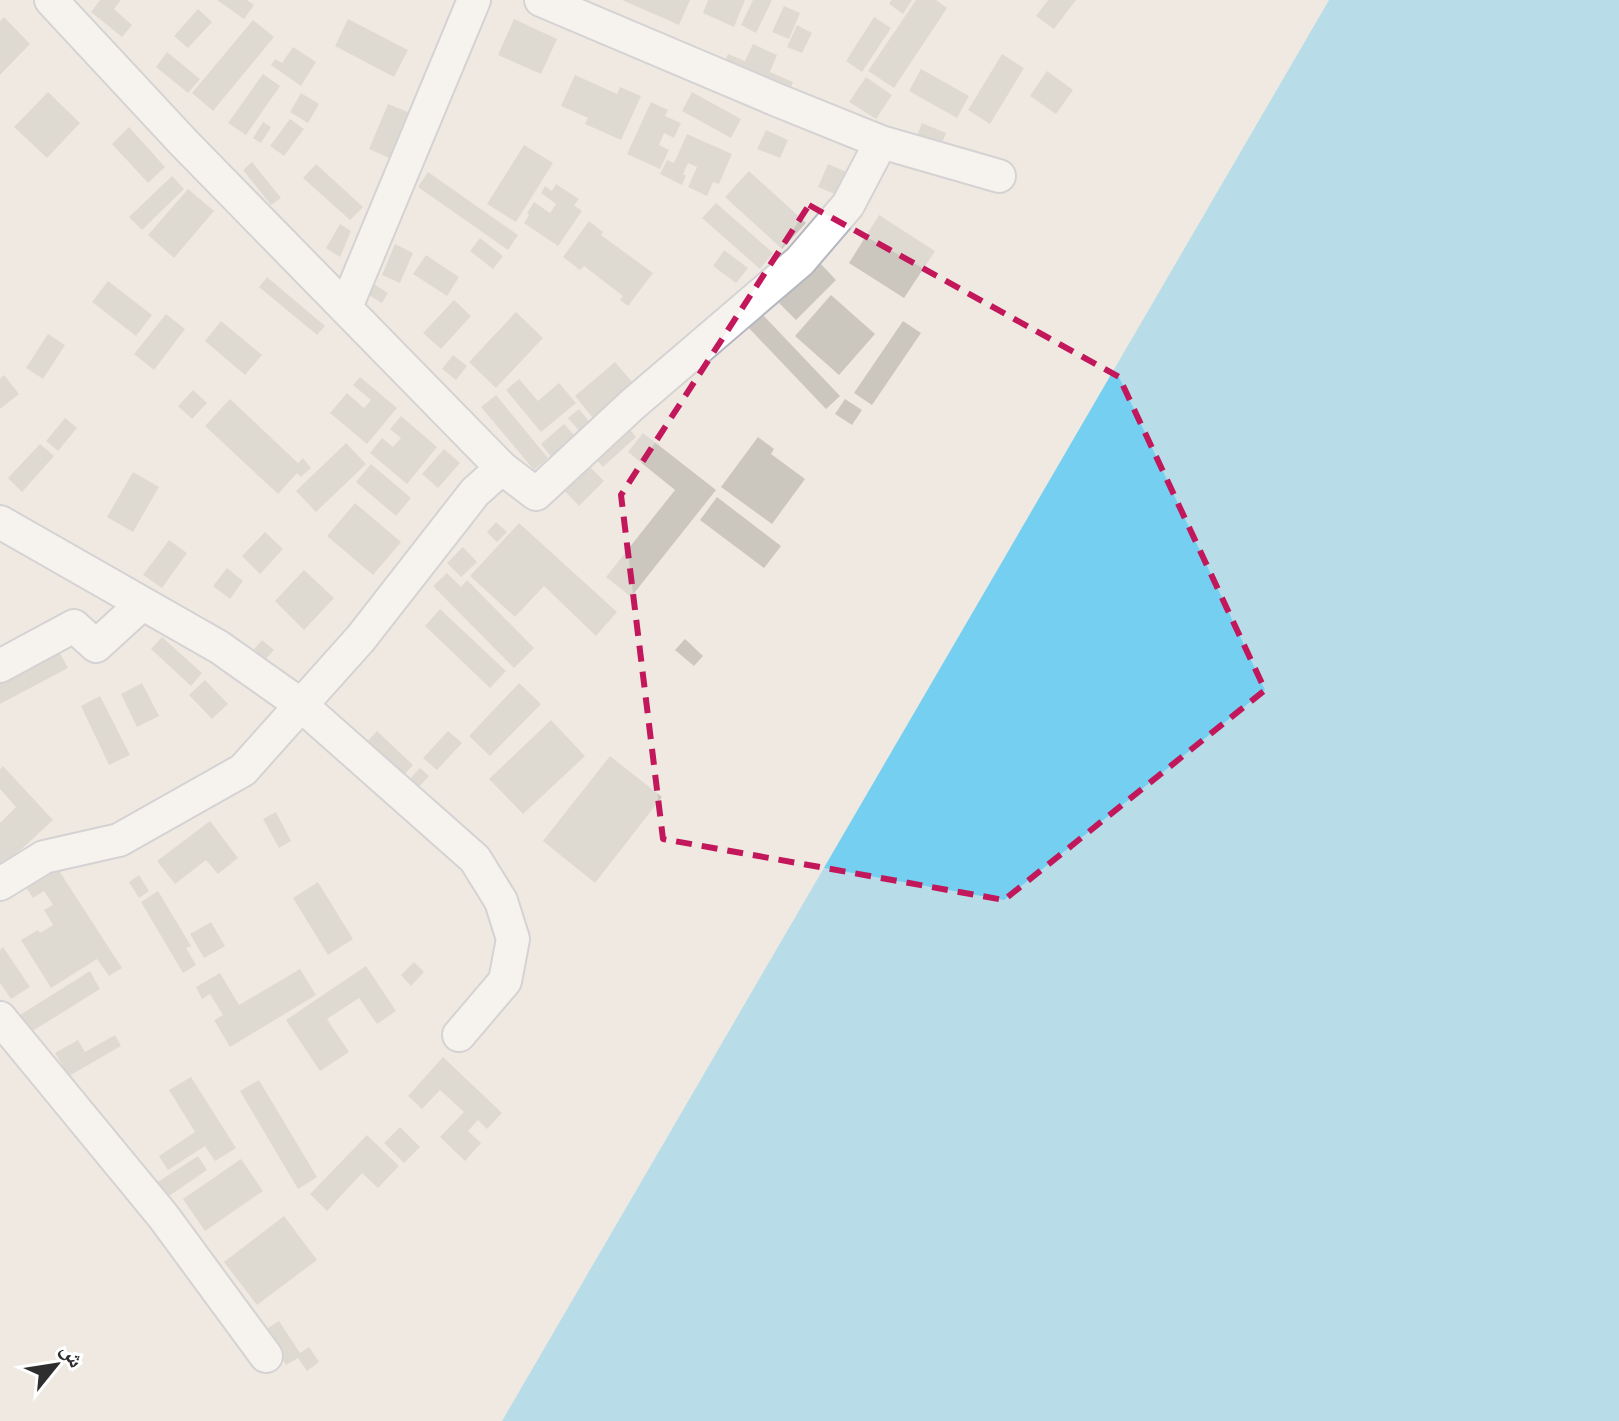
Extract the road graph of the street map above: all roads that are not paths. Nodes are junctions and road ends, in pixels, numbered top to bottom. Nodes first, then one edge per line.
1 (51, 0) edge
2 (474, 0) edge
3 (541, 0) edge
4 (881, 142) junction
5 (999, 176) dead end
6 (346, 307) junction
7 (502, 468) junction
8 (0, 522) edge
9 (142, 604) junction
10 (0, 666) edge
11 (301, 705) junction
12 (0, 884) edge
13 (0, 1018) edge
14 (459, 1035) dead end
15 (266, 1356) dead end

1 - 6 street
2 - 6 street
3 - 4 street
4 - 5 street
4 - 7 street
6 - 7 street
7 - 11 street
8 - 9 street
9 - 10 street
9 - 11 street
11 - 12 street
11 - 14 street
13 - 15 street

